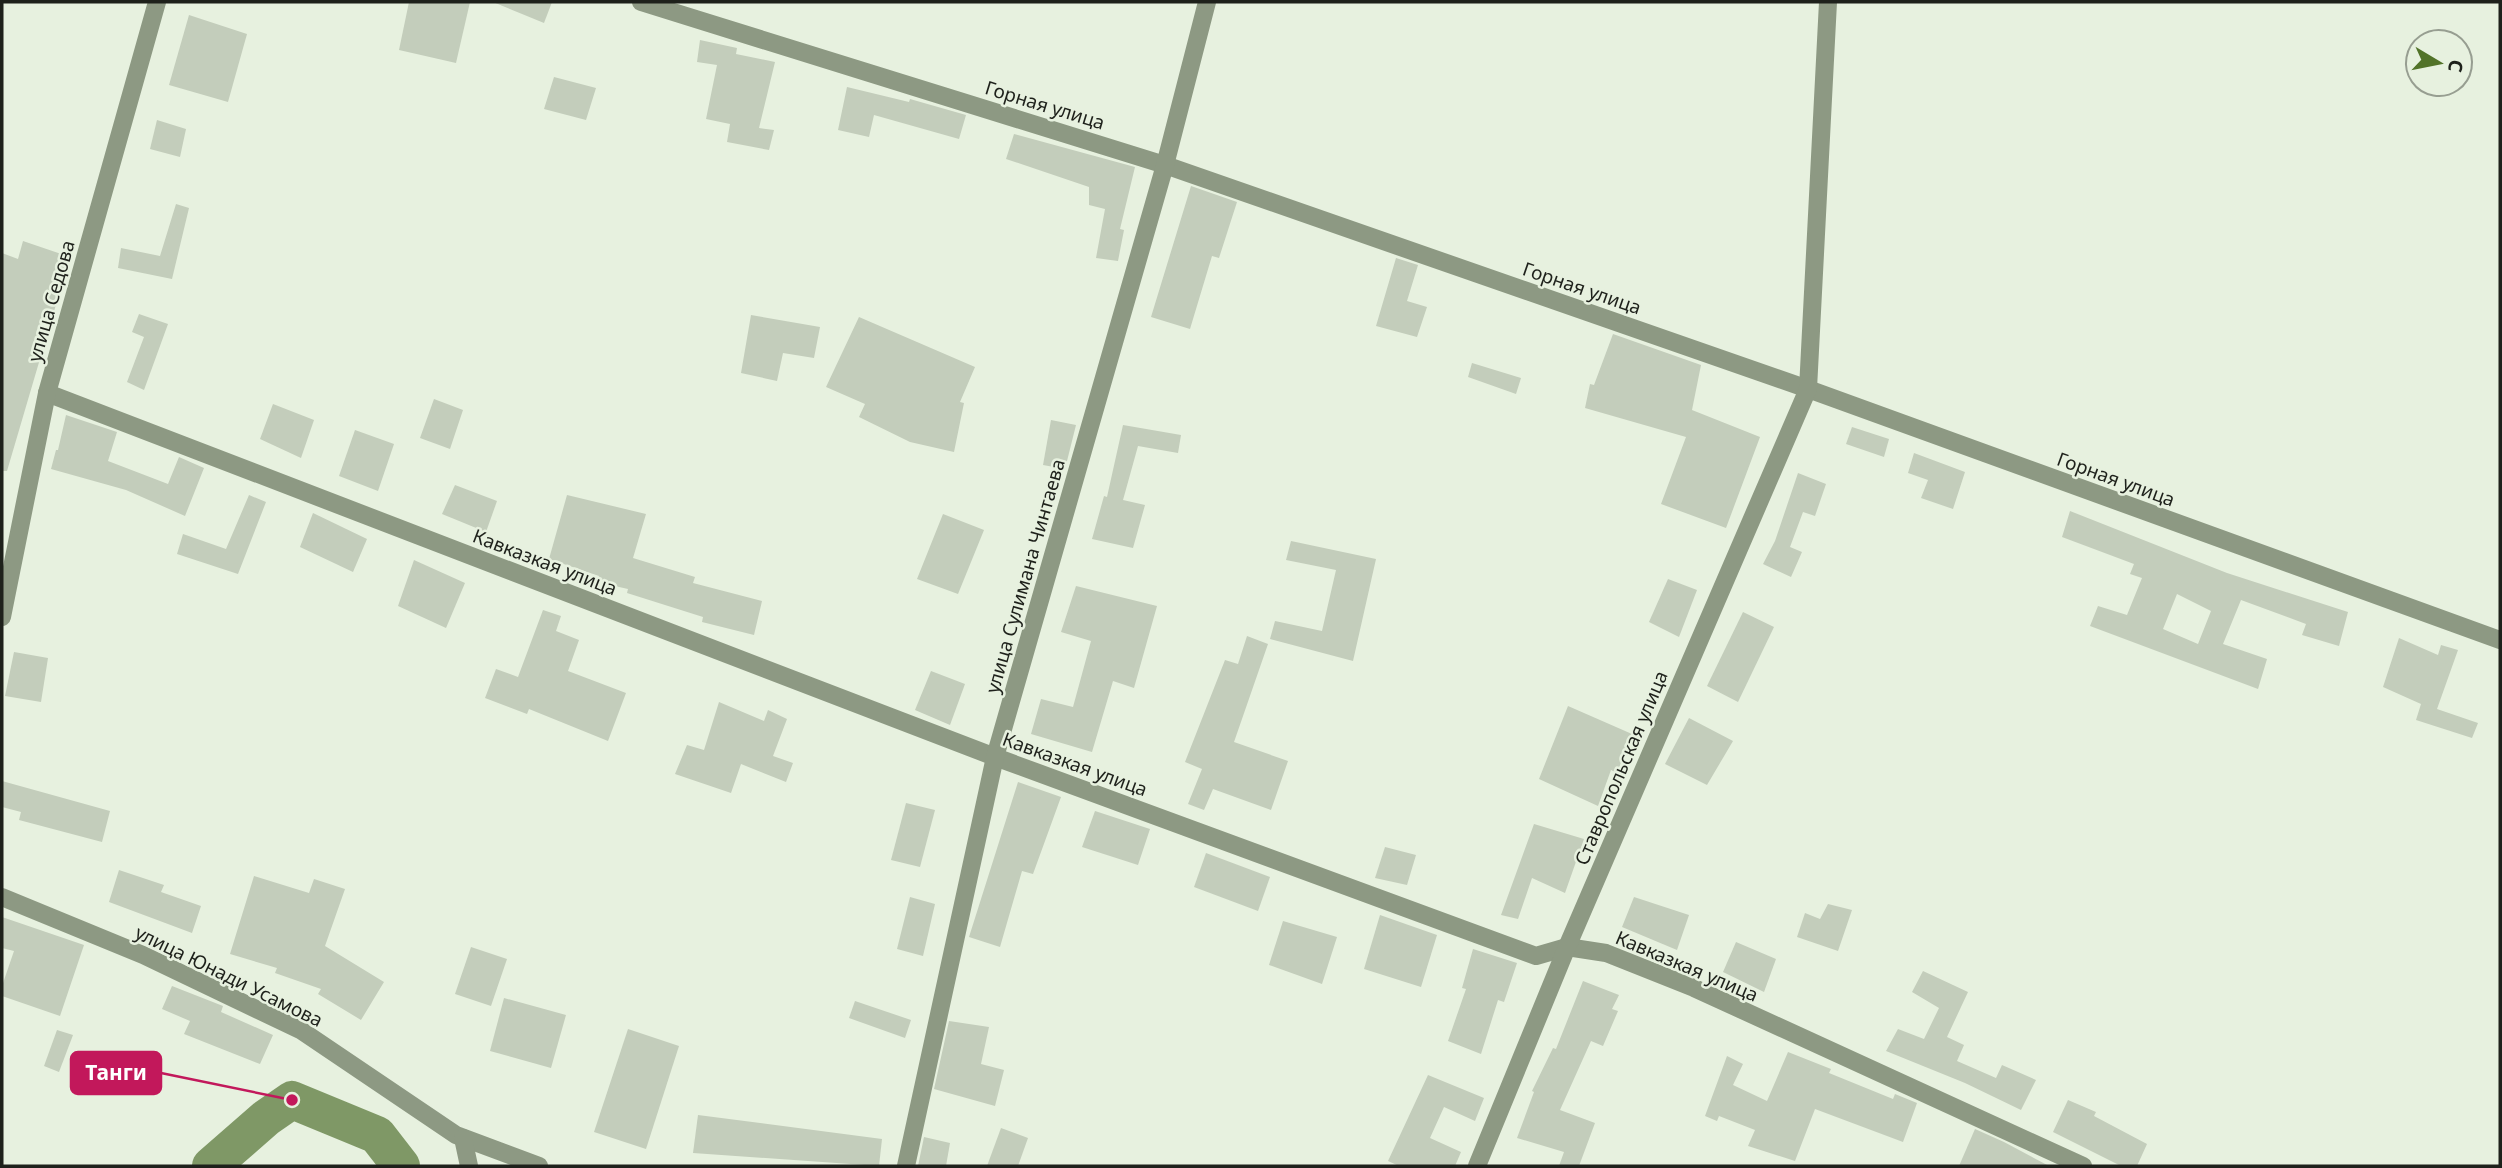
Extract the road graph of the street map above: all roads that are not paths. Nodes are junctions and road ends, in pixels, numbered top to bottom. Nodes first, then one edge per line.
1 (157, 2) edge
2 (642, 2) edge
3 (1206, 2) edge
4 (1828, 2) edge
5 (1164, 165) junction
6 (1808, 389) junction
7 (47, 393) junction
8 (2, 617) edge
9 (2500, 640) edge
10 (995, 757) junction
11 (2, 897) edge
12 (1567, 947) junction
13 (463, 1138) junction
14 (469, 1166) edge
15 (540, 1166) edge
16 (906, 1166) edge
17 (1477, 1166) edge
18 (2083, 1166) edge

1 - 7 street, улица Седова
2 - 5 street, Горная улица
3 - 5 street, улица Сулимана Чинтаева
4 - 6 street
5 - 6 street, Горная улица
5 - 10 street, улица Сулимана Чинтаева
6 - 9 street, Горная улица
6 - 12 street, Ставропольская улица
7 - 8 street, улица Седова
7 - 10 street, Кавказкая улица
10 - 12 street, Кавказкая улица
10 - 16 street, улица Сулимана Чинтаева
11 - 13 street, улица Юнади Усамова
12 - 17 street, Ставропольская улица
12 - 18 street, Кавказкая улица
13 - 14 street
13 - 15 street, улица Юнади Усамова

